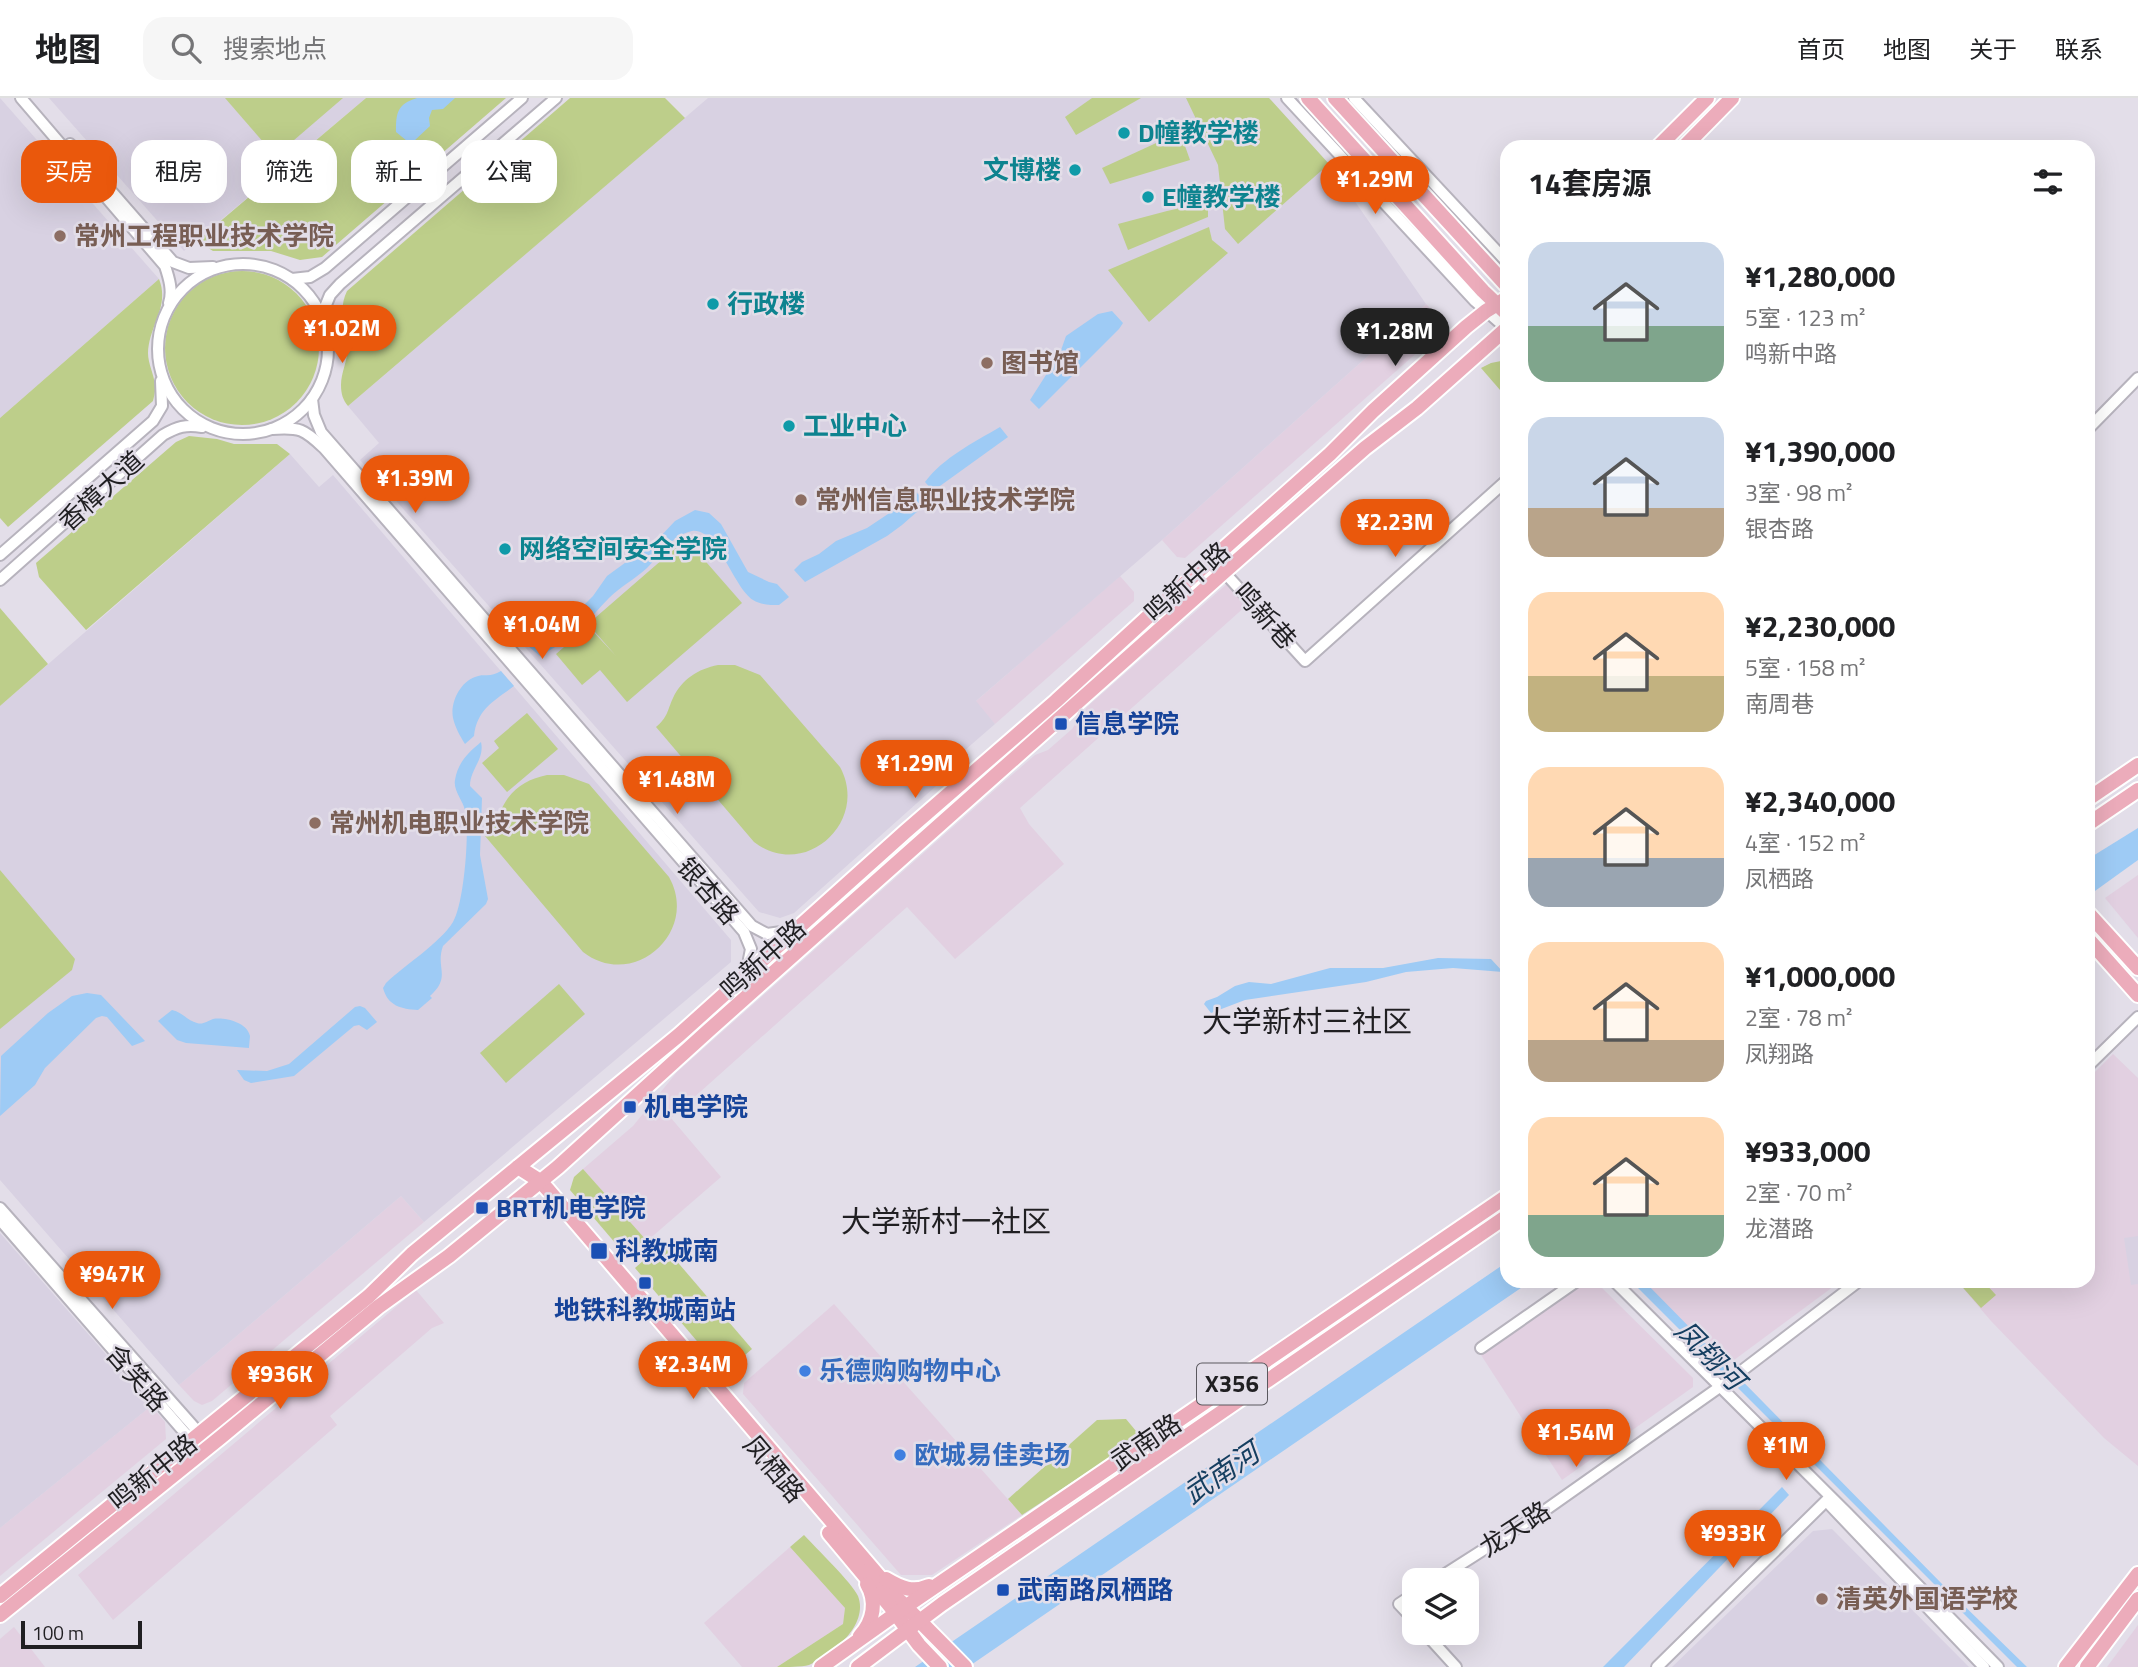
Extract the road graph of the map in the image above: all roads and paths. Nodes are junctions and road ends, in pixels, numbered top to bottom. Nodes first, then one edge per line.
1 (21, 98) edge
2 (30, 98) edge
3 (522, 98) edge
4 (556, 98) edge
5 (1287, 98) edge
6 (1308, 98) edge
7 (1335, 98) edge
8 (1354, 98) edge
9 (1707, 98) edge
10 (1732, 98) edge
11 (1665, 140) edge
12 (1691, 140) edge
13 (1500, 254) edge
14 (223, 266) junction
15 (1500, 278) edge
16 (292, 279) junction
17 (1499, 307) edge
18 (164, 316) junction
19 (321, 317) junction
20 (1500, 335) edge
21 (161, 374) junction
22 (2138, 378) edge
23 (312, 399) junction
24 (2095, 422) edge
25 (211, 429) junction
26 (272, 429) junction
27 (1500, 486) edge
28 (0, 555) edge
29 (1224, 572) junction
30 (0, 580) edge
31 (2138, 765) edge
32 (2138, 790) edge
33 (2095, 794) edge
34 (2095, 819) edge
35 (2095, 921) edge
36 (796, 930) junction
37 (2095, 947) edge
38 (2138, 968) edge
39 (746, 974) junction
40 (2138, 996) edge
41 (2138, 1017) edge
42 (2095, 1059) edge
43 (518, 1167) junction
44 (536, 1184) junction
45 (1500, 1201) edge
46 (0, 1208) edge
47 (0, 1220) edge
48 (1500, 1221) edge
49 (1567, 1288) edge
50 (1612, 1288) edge
51 (1621, 1288) edge
52 (1850, 1288) edge
53 (1481, 1348) dead end
54 (1718, 1388) junction
55 (196, 1438) junction
56 (1828, 1498) junction
57 (860, 1562) junction
58 (1455, 1568) edge
59 (957, 1572) junction
60 (2138, 1574) edge
61 (0, 1596) edge
62 (2138, 1599) edge
63 (901, 1610) junction
64 (0, 1615) edge
65 (919, 1620) junction
66 (906, 1629) junction
67 (1436, 1645) edge
68 (846, 1650) junction
69 (821, 1667) edge
70 (858, 1667) edge
71 (940, 1667) edge
72 (965, 1667) edge
73 (1456, 1667) edge
74 (1657, 1667) edge
75 (1984, 1667) edge
76 (1998, 1667) edge
77 (2066, 1667) edge
78 (2087, 1667) edge

1 - 18 street
2 - 14 street
3 - 16 street
4 - 19 street
5 - 17 street
6 - 17 main road
7 - 15 main road
8 - 13 street
9 - 11 main road
10 - 12 main road
14 - 16 street
14 - 18 street
16 - 19 street
17 - 36 main road, 鸣新中路
18 - 21 street
19 - 23 street
20 - 29 main road, 鸣新中路
21 - 25 street
21 - 28 street, 香樟大道
22 - 24 street
23 - 26 street
23 - 36 street, 银杏路
25 - 26 street
25 - 30 street, 香樟大道
26 - 39 street, 银杏路
27 - 29 street, 鸣新巷
29 - 44 main road, 鸣新中路
31 - 33 main road
32 - 34 main road
35 - 38 main road
36 - 39 main road, 鸣新中路
37 - 40 main road
39 - 43 main road, 鸣新中路
41 - 42 street
43 - 44 main road, 凤栖路
43 - 55 main road, 鸣新中路
44 - 57 main road, 凤栖路
44 - 64 main road, 鸣新中路
45 - 59 main road, 武南路 / X356
46 - 55 street, 含笑路
47 - 55 street, 含笑路
48 - 65 main road, 武南路 / X356
49 - 53 street
50 - 54 street
51 - 54 street
52 - 54 street, 龙天路
54 - 56 street
54 - 58 street, 龙天路
55 - 61 main road, 鸣新中路
56 - 74 street
56 - 75 street
56 - 76 street
57 - 59 main road
57 - 63 main road, 凤栖路
57 - 68 main road
59 - 63 main road, 武南路 / X356
60 - 77 main road
62 - 78 main road
63 - 65 main road, 凤栖路
63 - 66 main road, 凤栖路
63 - 68 main road, 武南路 / X356
65 - 66 main road, 武南路 / X356
65 - 72 main road, 凤栖路
66 - 70 main road, 武南路 / X356
66 - 71 main road, 凤栖路
67 - 73 street
68 - 69 main road, 武南路 / X356

